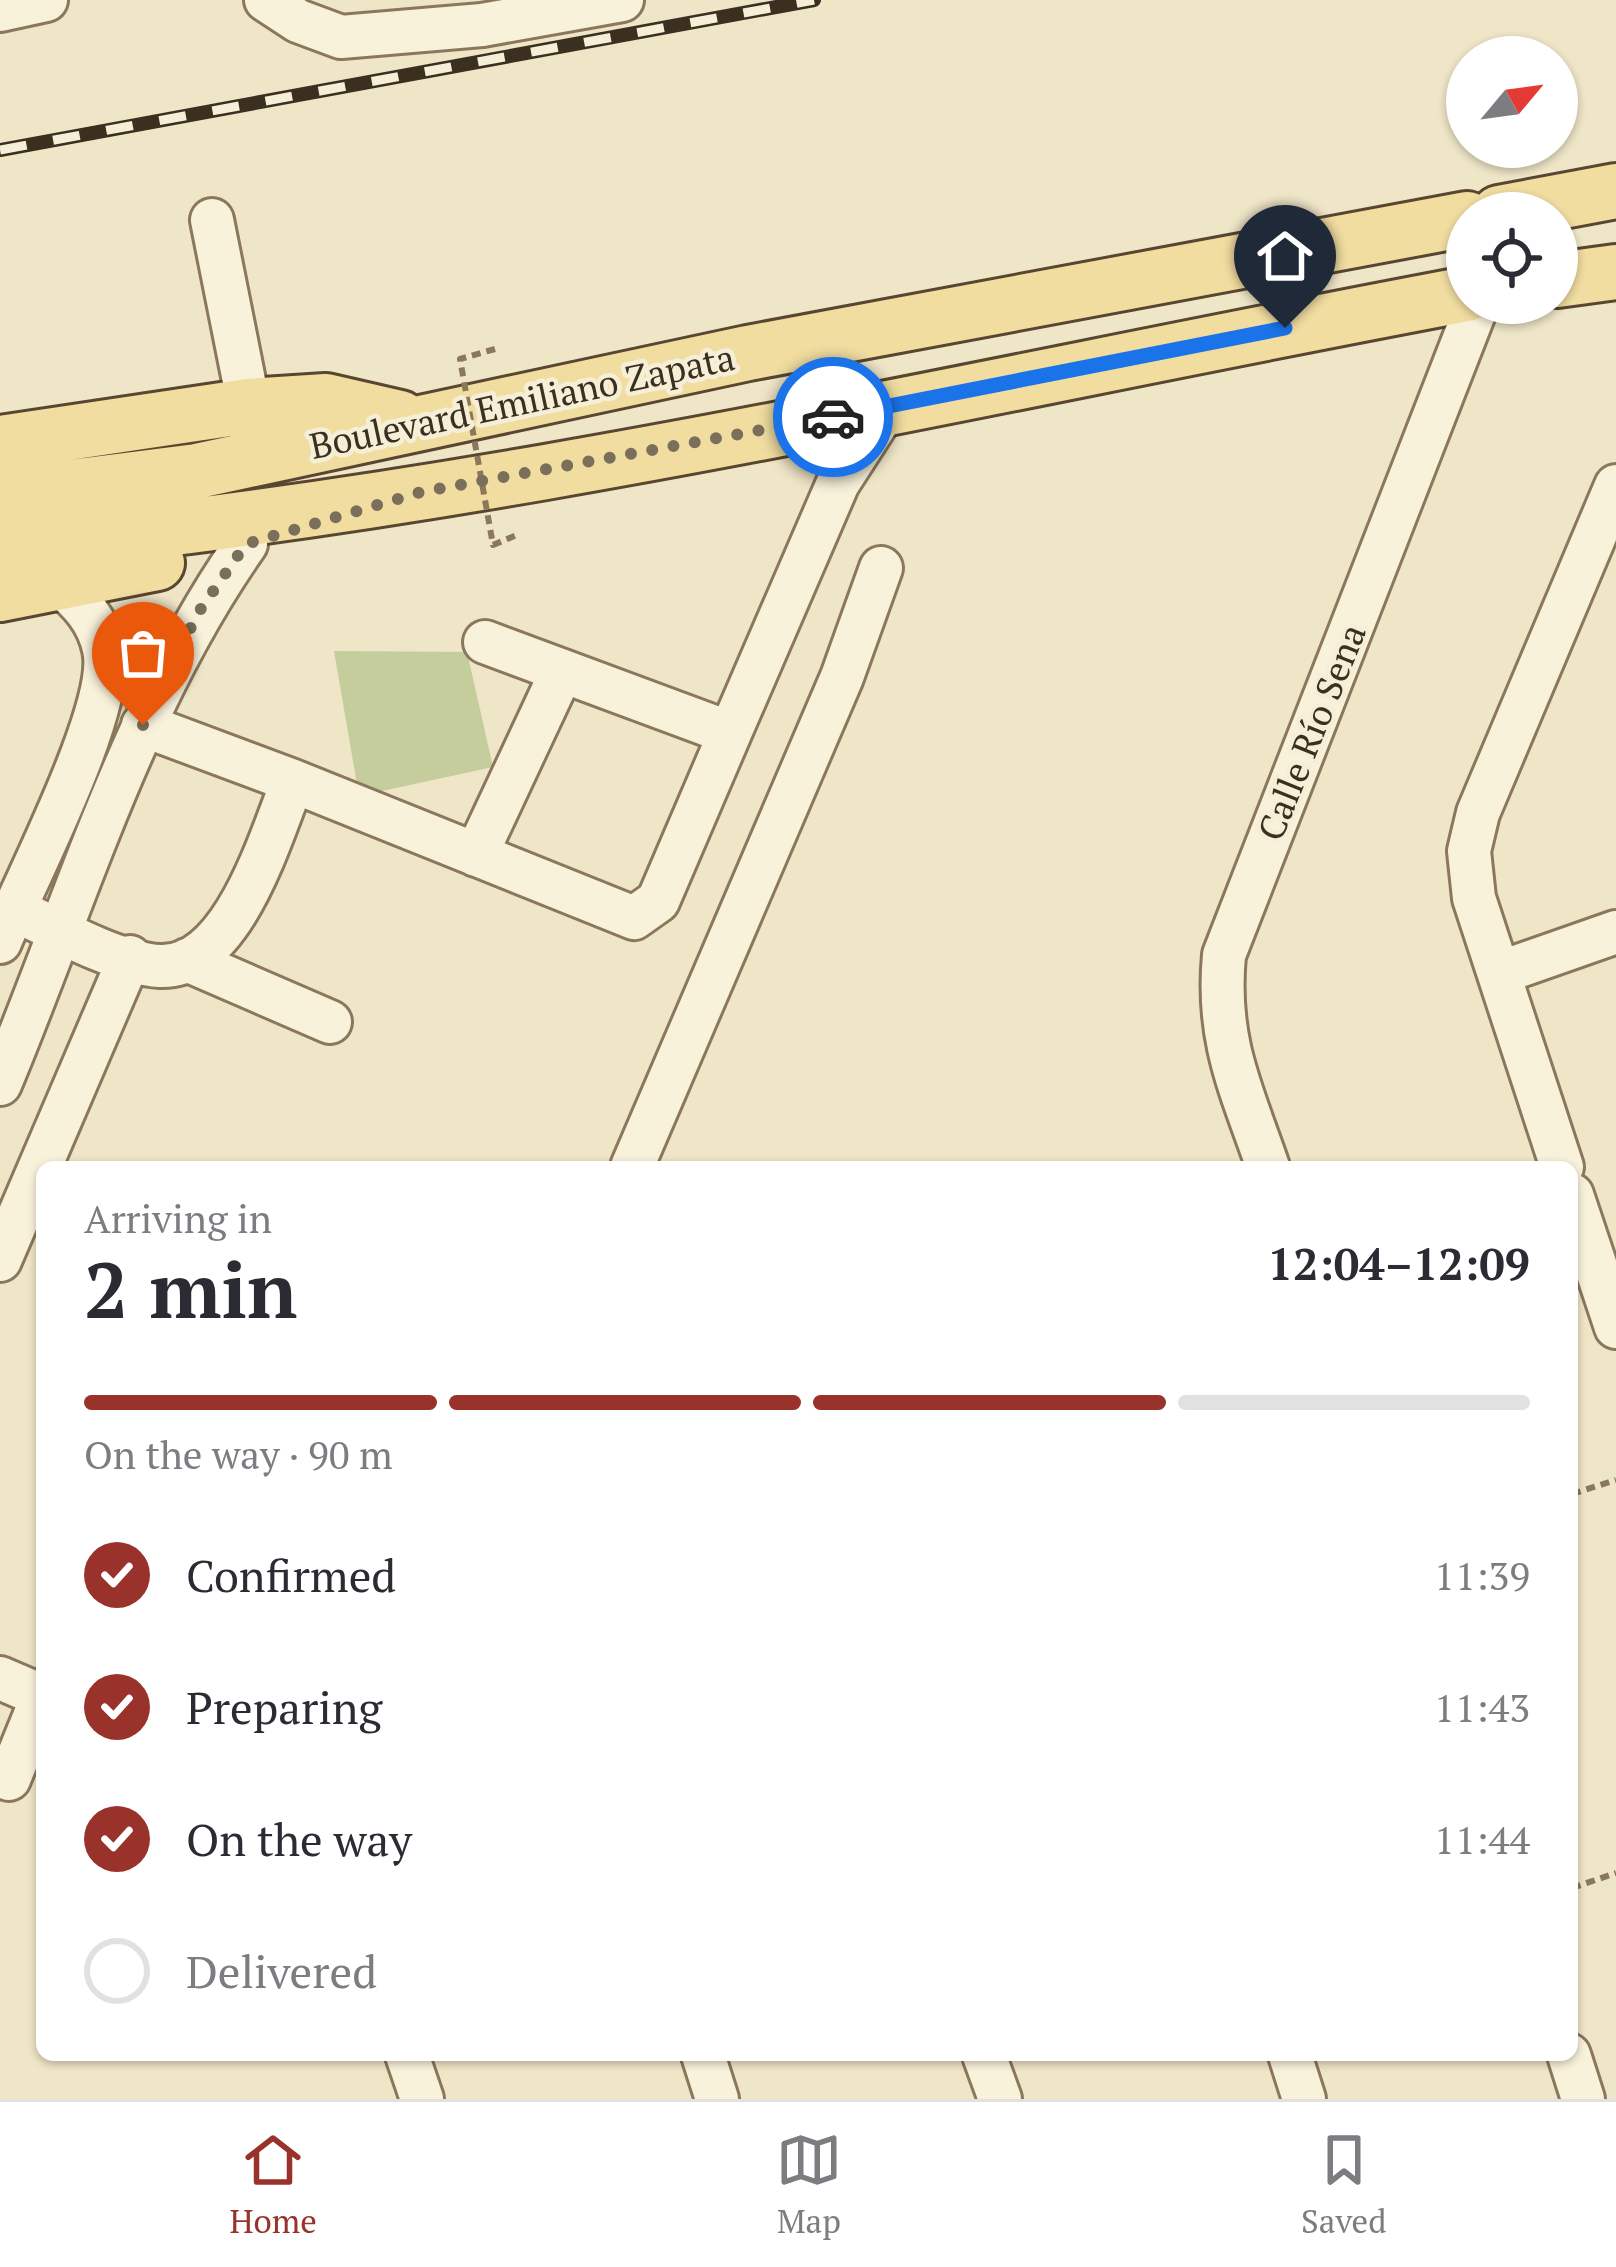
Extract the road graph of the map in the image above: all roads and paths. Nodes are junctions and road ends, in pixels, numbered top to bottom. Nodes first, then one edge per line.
1 (46, 0) edge
2 (266, 0) edge
3 (622, 0) edge
4 (0, 10) edge
5 (1616, 191) edge
6 (1578, 198) edge
7 (212, 220) dead end
8 (1446, 223) edge
9 (1616, 272) edge
10 (1578, 277) edge
11 (1446, 298) edge
12 (1470, 324) edge
13 (495, 350) dead end
14 (249, 406) junction
15 (887, 407) junction
16 (420, 422) junction
17 (0, 443) edge
18 (1616, 485) edge
19 (421, 492) junction
20 (0, 496) edge
21 (519, 533) dead end
22 (246, 544) junction
23 (0, 547) edge
24 (881, 568) dead end
25 (58, 583) junction
26 (0, 594) edge
27 (485, 643) dead end
28 (562, 671) junction
29 (143, 725) junction
30 (730, 733) junction
31 (293, 781) junction
32 (476, 855) junction
33 (7, 925) edge
34 (1616, 932) edge
35 (63, 933) junction
36 (130, 957) junction
37 (187, 960) junction
38 (1499, 973) junction
39 (330, 1022) dead end
40 (0, 1084) edge
41 (42, 1161) edge
42 (635, 1161) edge
43 (1266, 1161) edge
44 (1560, 1161) edge
45 (36, 1176) edge
46 (1578, 1214) edge
47 (0, 1260) edge
48 (1616, 1327) edge
49 (1616, 1480) edge
50 (1578, 1492) edge
51 (0, 1678) edge
52 (36, 1694) edge
53 (36, 1717) edge
54 (17, 1782) edge
55 (1616, 1873) edge
56 (1578, 1886) edge
57 (409, 2061) edge
58 (705, 2061) edge
59 (990, 2061) edge
60 (1291, 2061) edge
61 (1571, 2061) edge
62 (422, 2099) edge
63 (717, 2099) edge
64 (1000, 2099) edge
65 (1304, 2099) edge
66 (1583, 2099) edge

1 - 4 street
2 - 3 street
5 - 6 main road
7 - 14 street
8 - 16 main road, Boulevard Emiliano Zapata
9 - 10 main road
11 - 15 main road, Boulevard Emiliano Zapata
12 - 43 street, Calle Río Sena
13 - 21 path, bridge
14 - 16 main road
14 - 17 main road
15 - 19 main road, Boulevard Emiliano Zapata
15 - 30 street
16 - 20 main road, Boulevard Emiliano Zapata
18 - 38 street
19 - 22 main road
19 - 23 main road, Boulevard Emiliano Zapata
22 - 25 main road
22 - 29 street
24 - 42 street
25 - 26 main road
25 - 33 street
27 - 28 street
28 - 30 street
28 - 32 street
29 - 31 street
29 - 35 street
30 - 32 street
31 - 32 street
31 - 37 street
33 - 35 street
34 - 38 street
35 - 36 street
35 - 40 street
36 - 37 street
36 - 41 street
37 - 39 street
38 - 44 street
45 - 47 street
46 - 48 street
49 - 50 path
51 - 52 street
53 - 54 street
55 - 56 path
57 - 62 street
58 - 63 street
59 - 64 street
60 - 65 street
61 - 66 street

